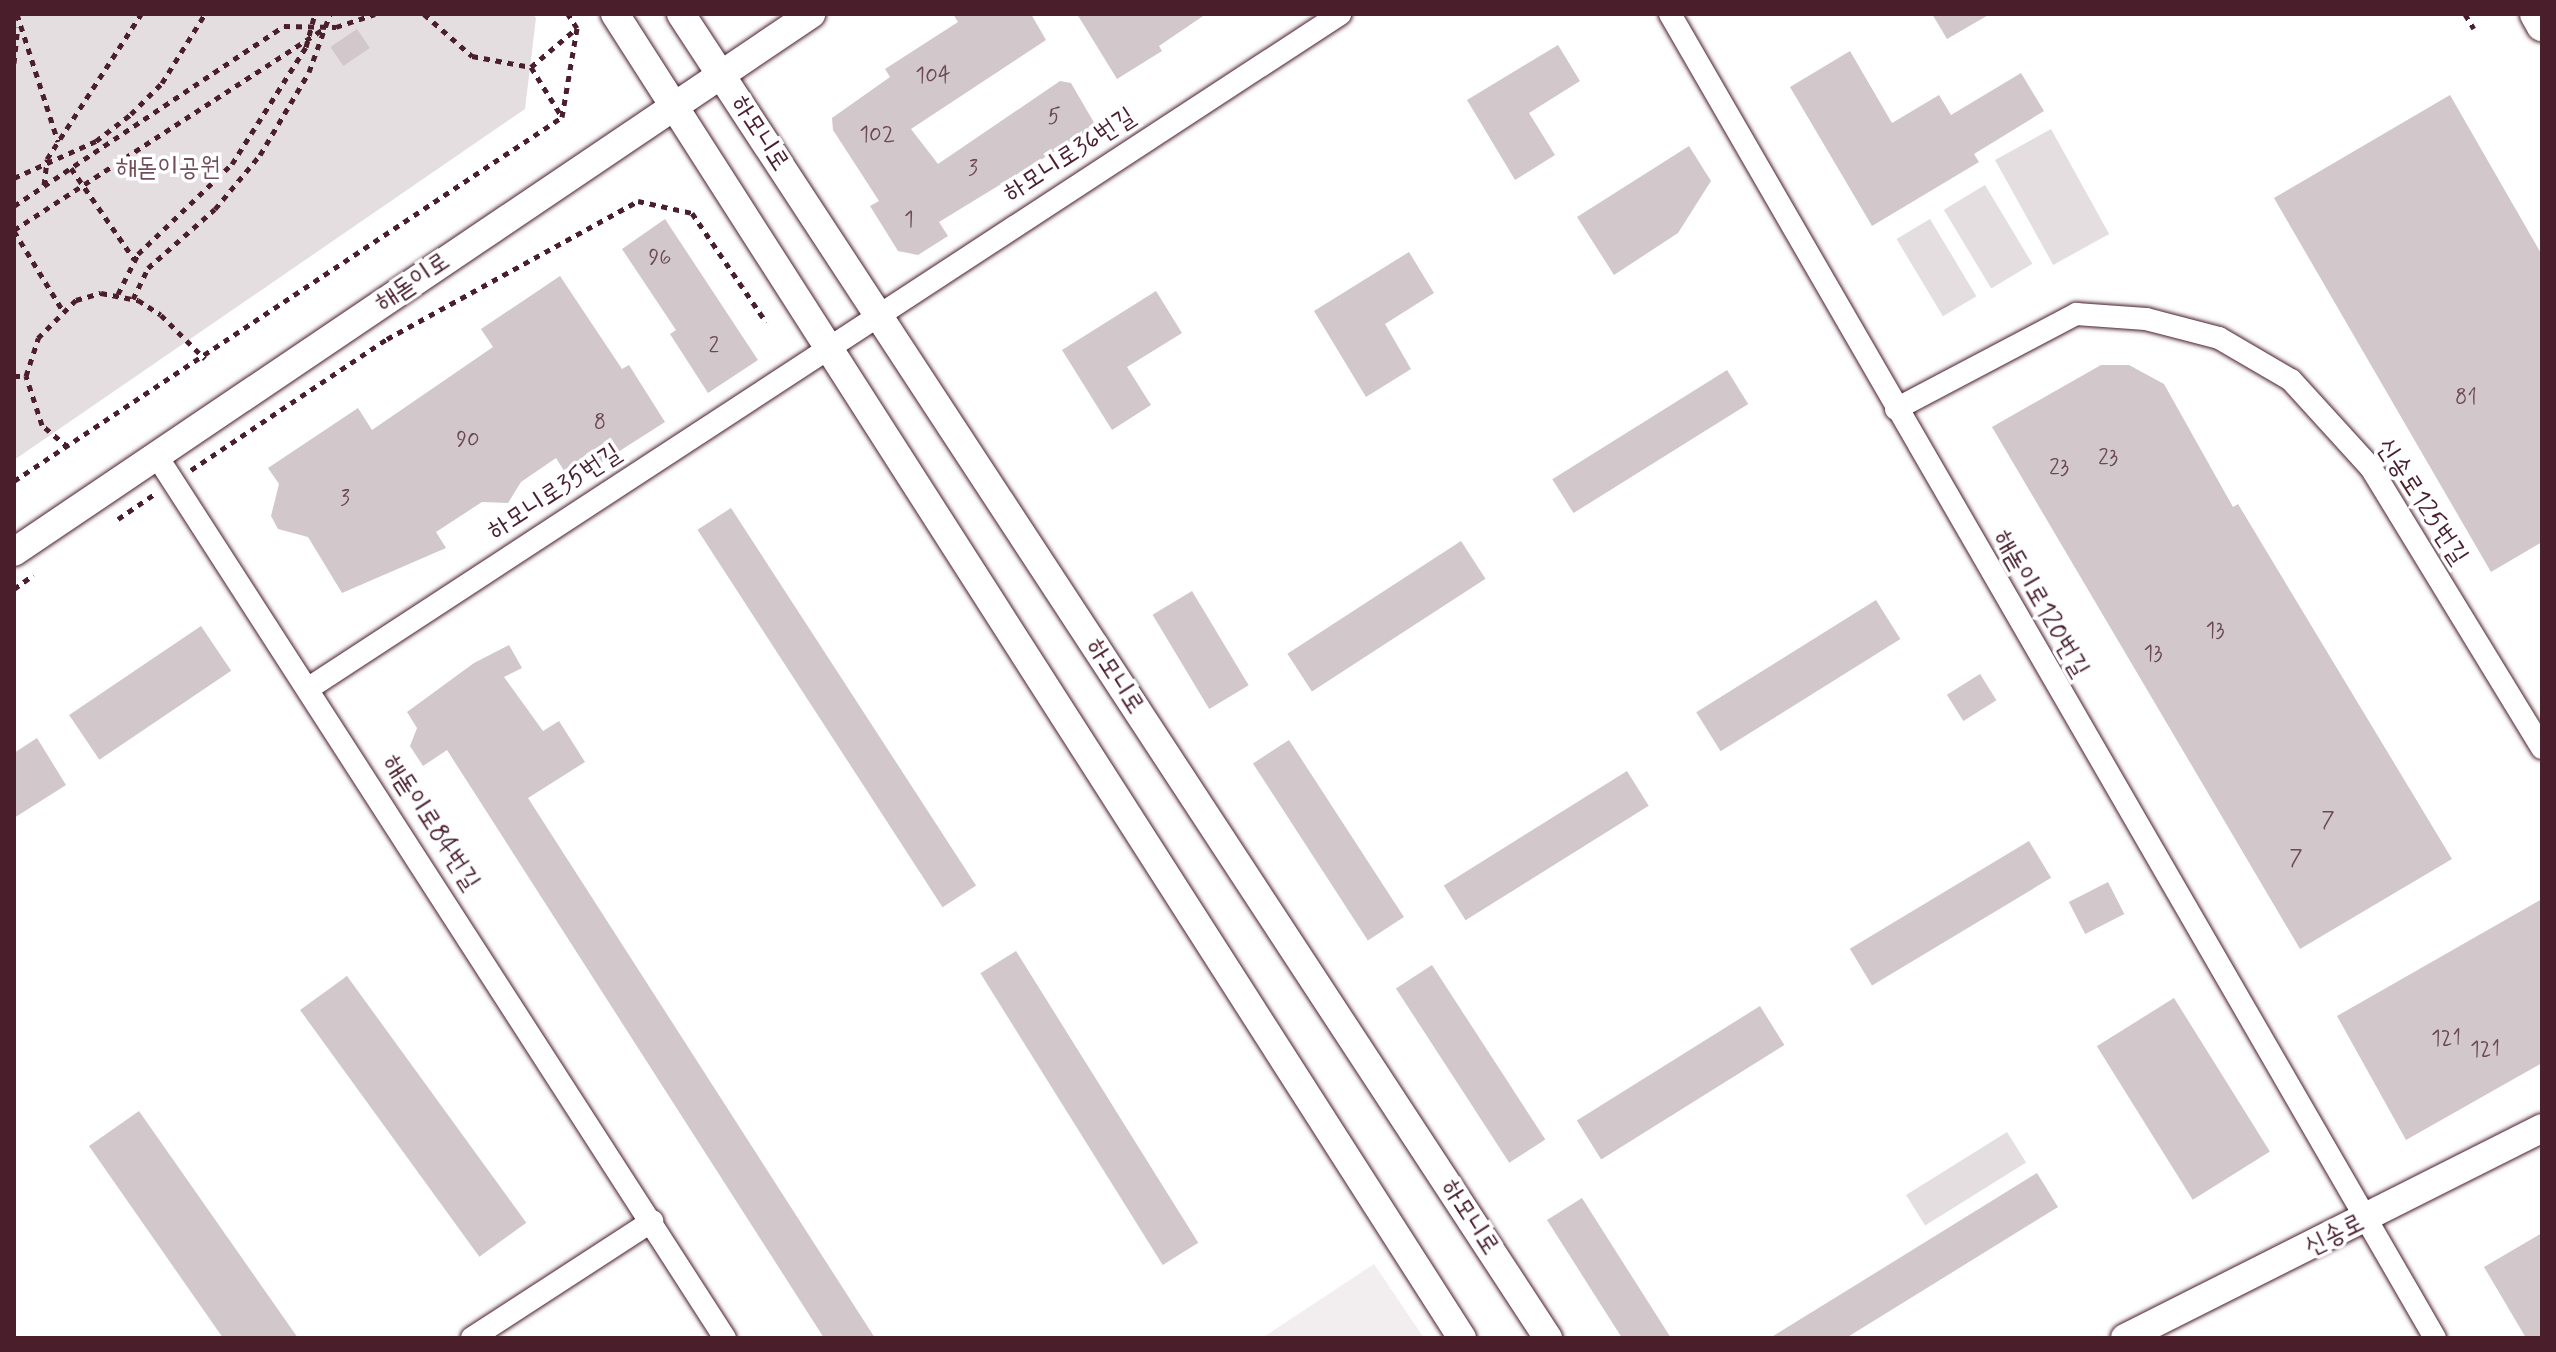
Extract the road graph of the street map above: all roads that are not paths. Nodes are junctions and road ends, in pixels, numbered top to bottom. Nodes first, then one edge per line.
1 (615, 14) edge
2 (681, 14) edge
3 (811, 14) edge
4 (1340, 14) edge
5 (1670, 14) edge
6 (2536, 14) edge
7 (2542, 25) edge
8 (720, 75) junction
9 (673, 106) junction
10 (877, 316) junction
11 (831, 346) junction
12 (1896, 409) junction
13 (158, 458) junction
14 (14, 552) edge
15 (309, 688) junction
16 (2542, 748) edge
17 (2542, 1128) edge
18 (652, 1221) junction
19 (2364, 1222) junction
20 (472, 1338) edge
21 (725, 1338) edge
22 (1462, 1338) edge
23 (1548, 1338) edge
24 (2125, 1338) edge
25 (2435, 1338) edge

1 - 9 street
2 - 8 street, 하모니로
3 - 8 street, 해돋이로
4 - 10 street, 하모니로36번길
5 - 12 street, 해돋이로120번길
6 - 7 main road
8 - 9 street, 해돋이로
8 - 10 street, 하모니로
9 - 11 street
9 - 13 street, 해돋이로
10 - 11 street, 하모니로36번길
10 - 23 street, 하모니로
11 - 15 street, 하모니로35번길
11 - 22 street
12 - 16 street, 신송로125번길
12 - 19 street, 해돋이로120번길
13 - 14 street, 해돋이로
13 - 15 street, 해돋이로84번길
15 - 18 street, 해돋이로84번길
17 - 19 street, 신송로
18 - 20 street
18 - 21 street, 해돋이로84번길
19 - 24 street, 신송로
19 - 25 street, 해돋이로120번길

